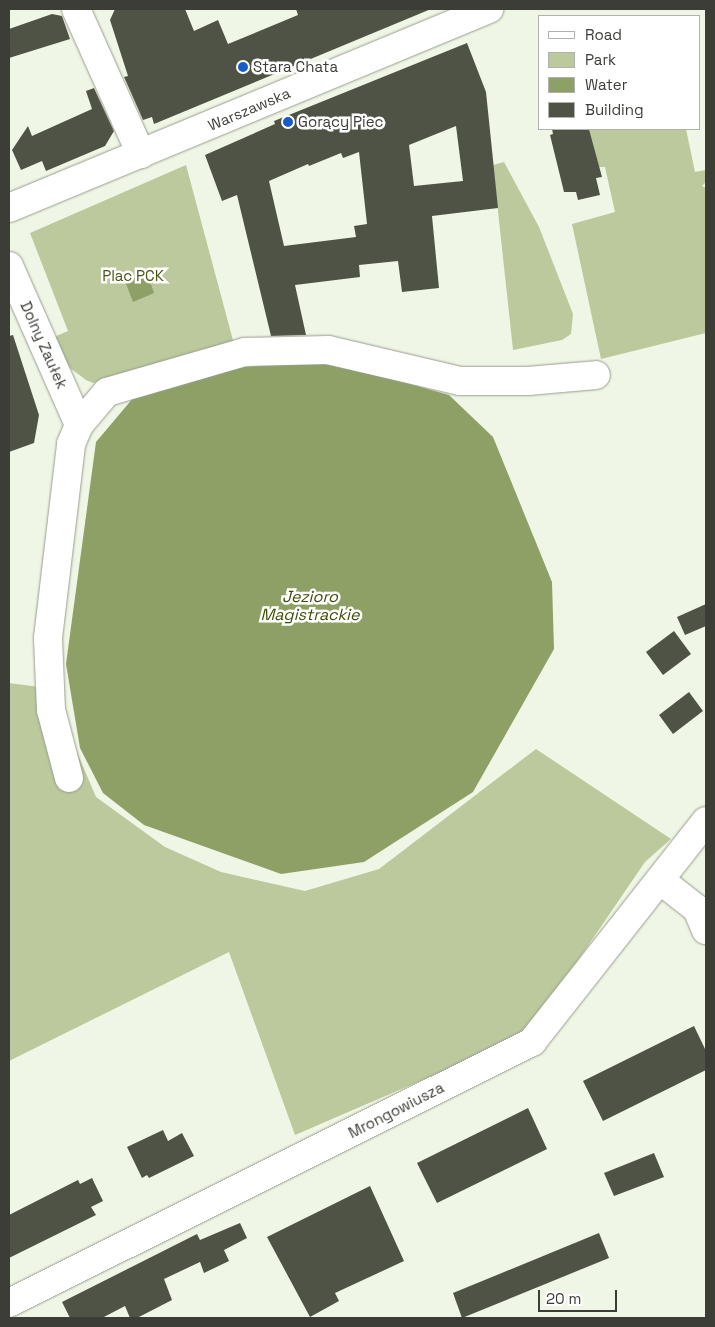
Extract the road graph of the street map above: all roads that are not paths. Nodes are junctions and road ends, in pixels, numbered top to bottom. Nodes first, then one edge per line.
1 (76, 9) edge
2 (489, 9) edge
3 (141, 154) junction
4 (9, 208) edge
5 (9, 266) edge
6 (596, 375) dead end
7 (79, 424) junction
8 (69, 778) dead end
9 (706, 821) edge
10 (660, 880) junction
11 (706, 930) edge
12 (9, 1304) edge

1 - 3 street
2 - 3 street, Warszawska
3 - 4 street, Warszawska
5 - 7 street, Dolny Zaułek
6 - 7 street
7 - 8 street
9 - 10 street, Mrongowiusza
10 - 11 street
10 - 12 street, Mrongowiusza

